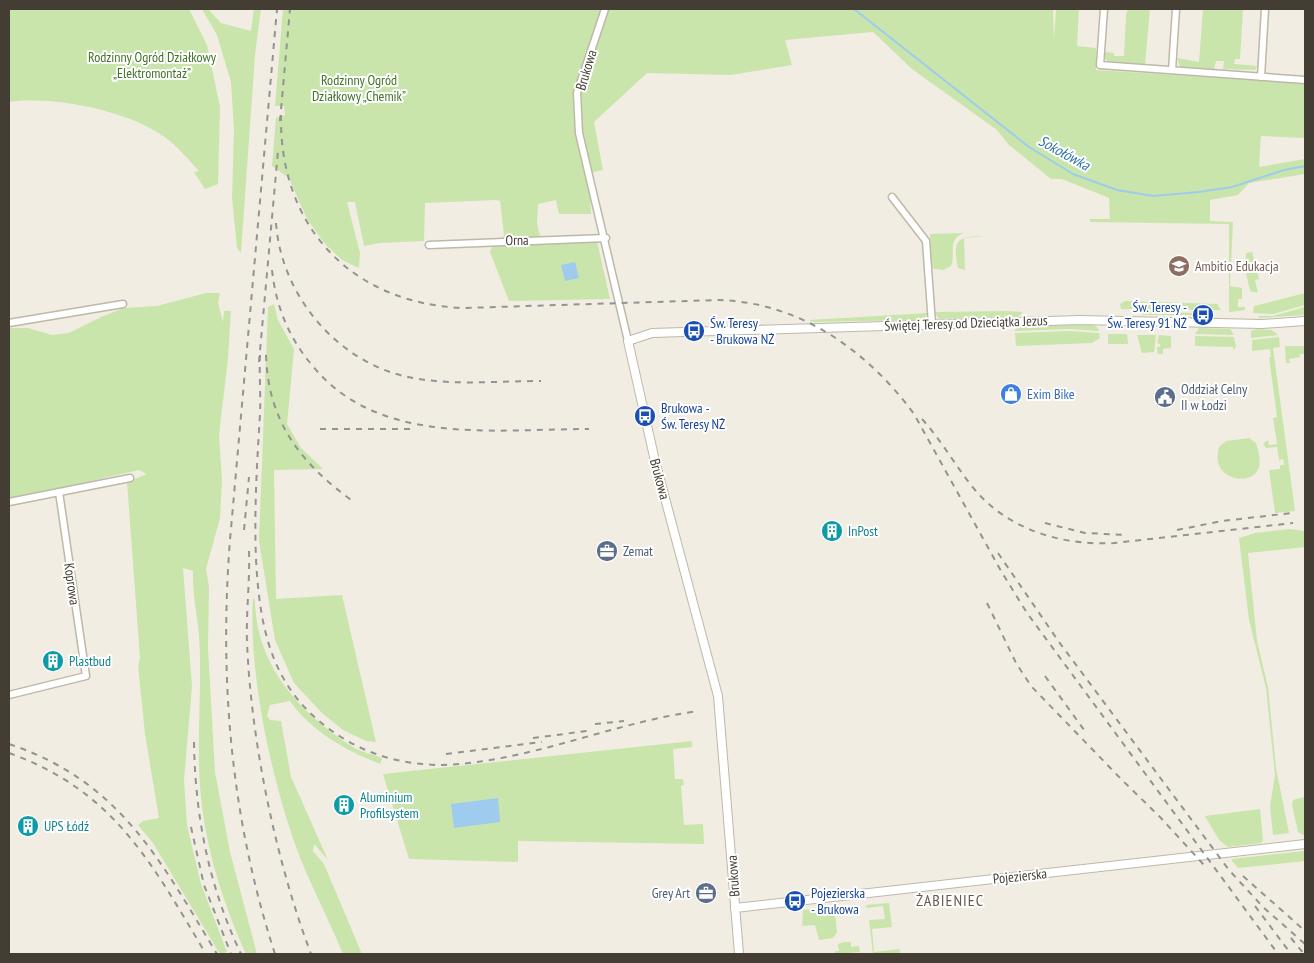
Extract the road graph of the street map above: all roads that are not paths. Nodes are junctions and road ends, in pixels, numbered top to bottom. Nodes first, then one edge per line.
1 (605, 9) edge
2 (1104, 9) edge
3 (1176, 9) edge
4 (1266, 9) edge
5 (1172, 70) junction
6 (1261, 76) junction
7 (1305, 80) edge
8 (892, 197) dead end
9 (606, 238) junction
10 (429, 245) dead end
11 (123, 304) dead end
12 (1305, 321) edge
13 (9, 323) edge
14 (932, 324) junction
15 (628, 340) junction
16 (130, 478) dead end
17 (59, 492) junction
18 (9, 502) edge
19 (9, 694) edge
20 (1305, 844) edge
21 (735, 908) junction
22 (739, 954) edge

1 - 9 street, Brukowa
2 - 5 street
3 - 5 street
4 - 6 street
5 - 6 street
6 - 7 street
8 - 14 street
9 - 10 street, Orna
9 - 15 street, Brukowa
11 - 13 street
12 - 14 street, Świętej Teresy od Dzieciątka Jezus
14 - 15 street, Świętej Teresy od Dzieciątka Jezus
15 - 21 street, Brukowa
16 - 17 street
17 - 18 street
17 - 19 street, Koprowa
20 - 21 street, Pojezierska
21 - 22 street, Brukowa

